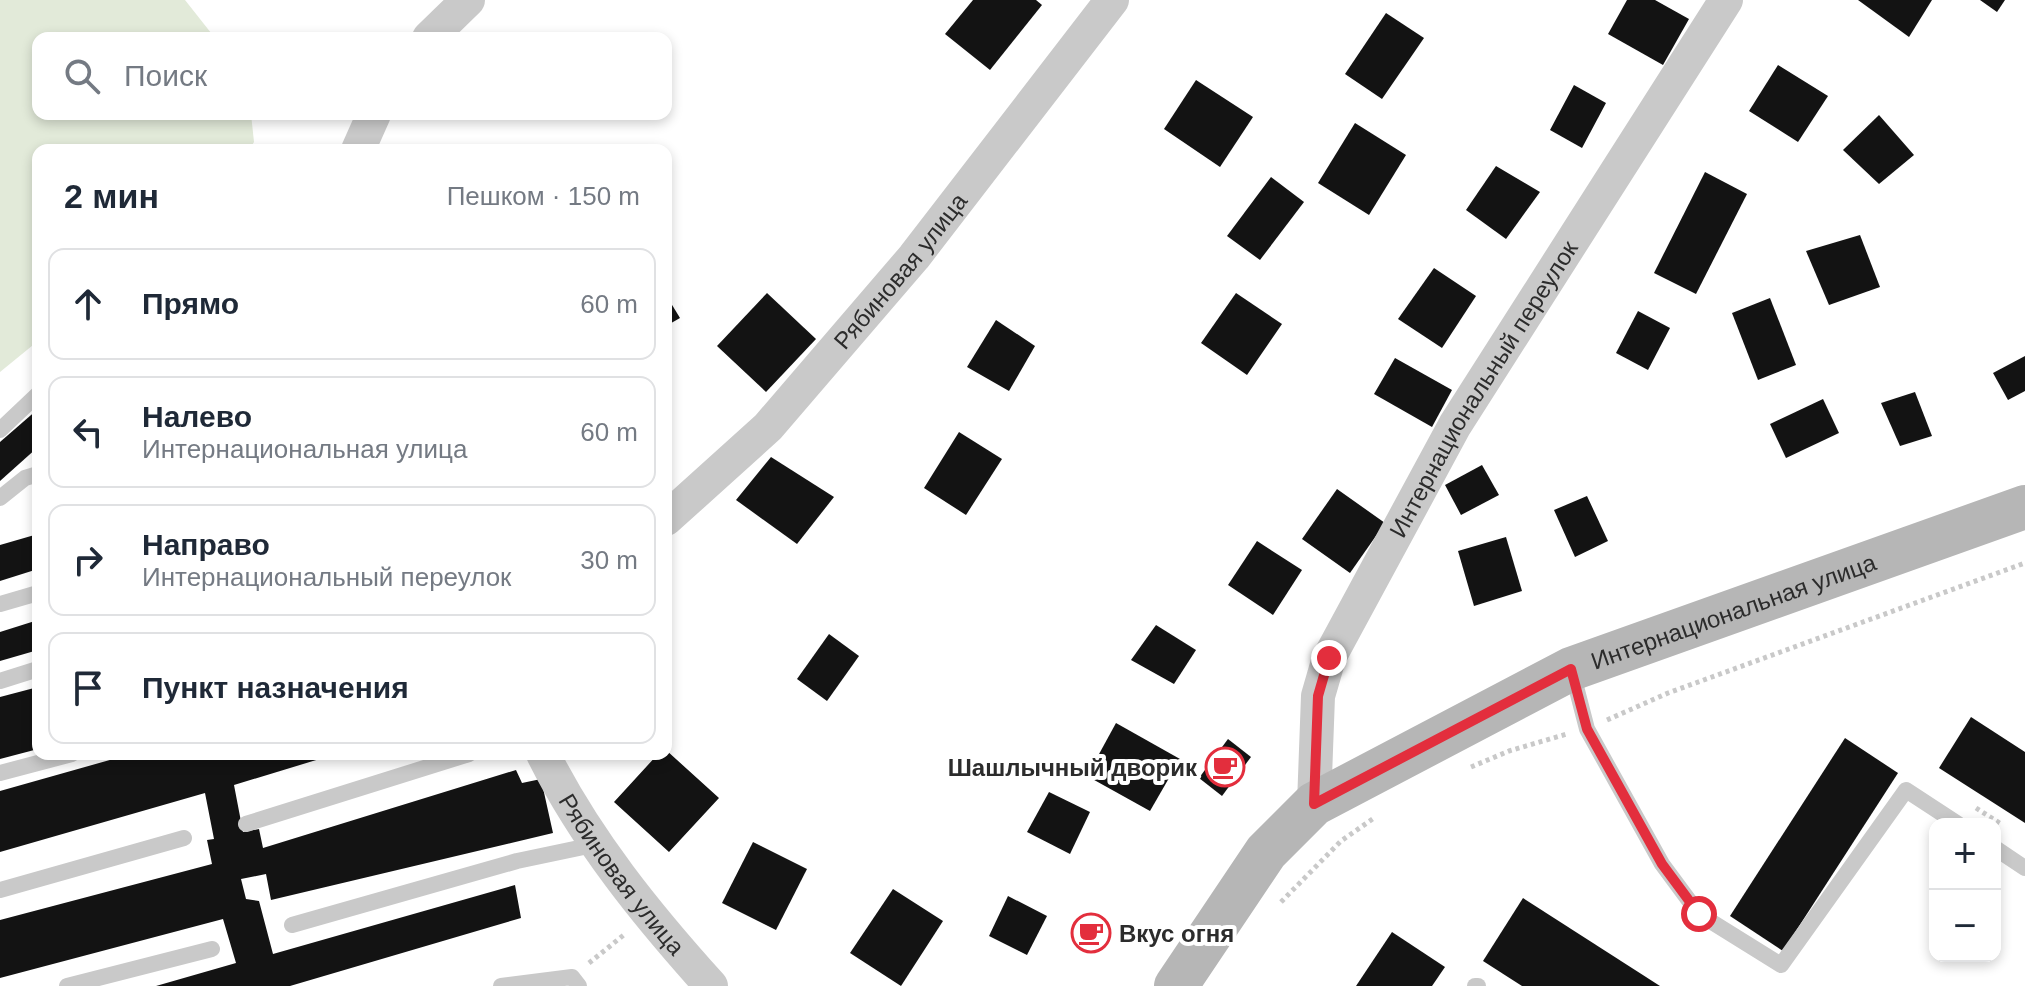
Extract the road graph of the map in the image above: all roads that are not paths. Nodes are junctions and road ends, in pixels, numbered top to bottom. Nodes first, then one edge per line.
1 (468, 0) edge
2 (1112, 0) edge
3 (1726, 0) edge
4 (435, 32) edge
5 (371, 120) edge
6 (361, 144) edge
7 (32, 400) edge
8 (0, 430) edge
9 (32, 476) edge
10 (0, 498) edge
11 (2025, 507) edge
12 (672, 514) edge
13 (32, 595) edge
14 (0, 604) edge
15 (1571, 669) junction
16 (32, 671) edge
17 (0, 681) edge
18 (49, 760) edge
19 (450, 760) edge
20 (546, 760) edge
21 (0, 773) edge
22 (1314, 804) junction
23 (1949, 818) edge
24 (246, 824) dead end
25 (184, 838) dead end
26 (598, 844) junction
27 (2001, 852) edge
28 (2025, 868) edge
29 (0, 890) edge
30 (292, 925) dead end
31 (212, 949) dead end
32 (576, 982) edge
33 (67, 986) edge
34 (501, 986) edge
35 (711, 986) edge
36 (1176, 986) edge

1 - 4 street
2 - 12 street, Рябиновая улица
3 - 22 street, Интернациональный переулок
5 - 6 street
7 - 8 lane
9 - 10 lane
11 - 15 main road, Интернациональная улица
13 - 14 lane
15 - 22 main road, Интернациональная улица
15 - 23 lane
16 - 17 lane
18 - 21 lane
19 - 24 lane
20 - 26 street, Рябиновая улица
22 - 36 main road, Интернациональная улица
25 - 29 lane
26 - 30 lane
26 - 35 street, Рябиновая улица
27 - 28 lane
31 - 33 lane
32 - 34 lane

